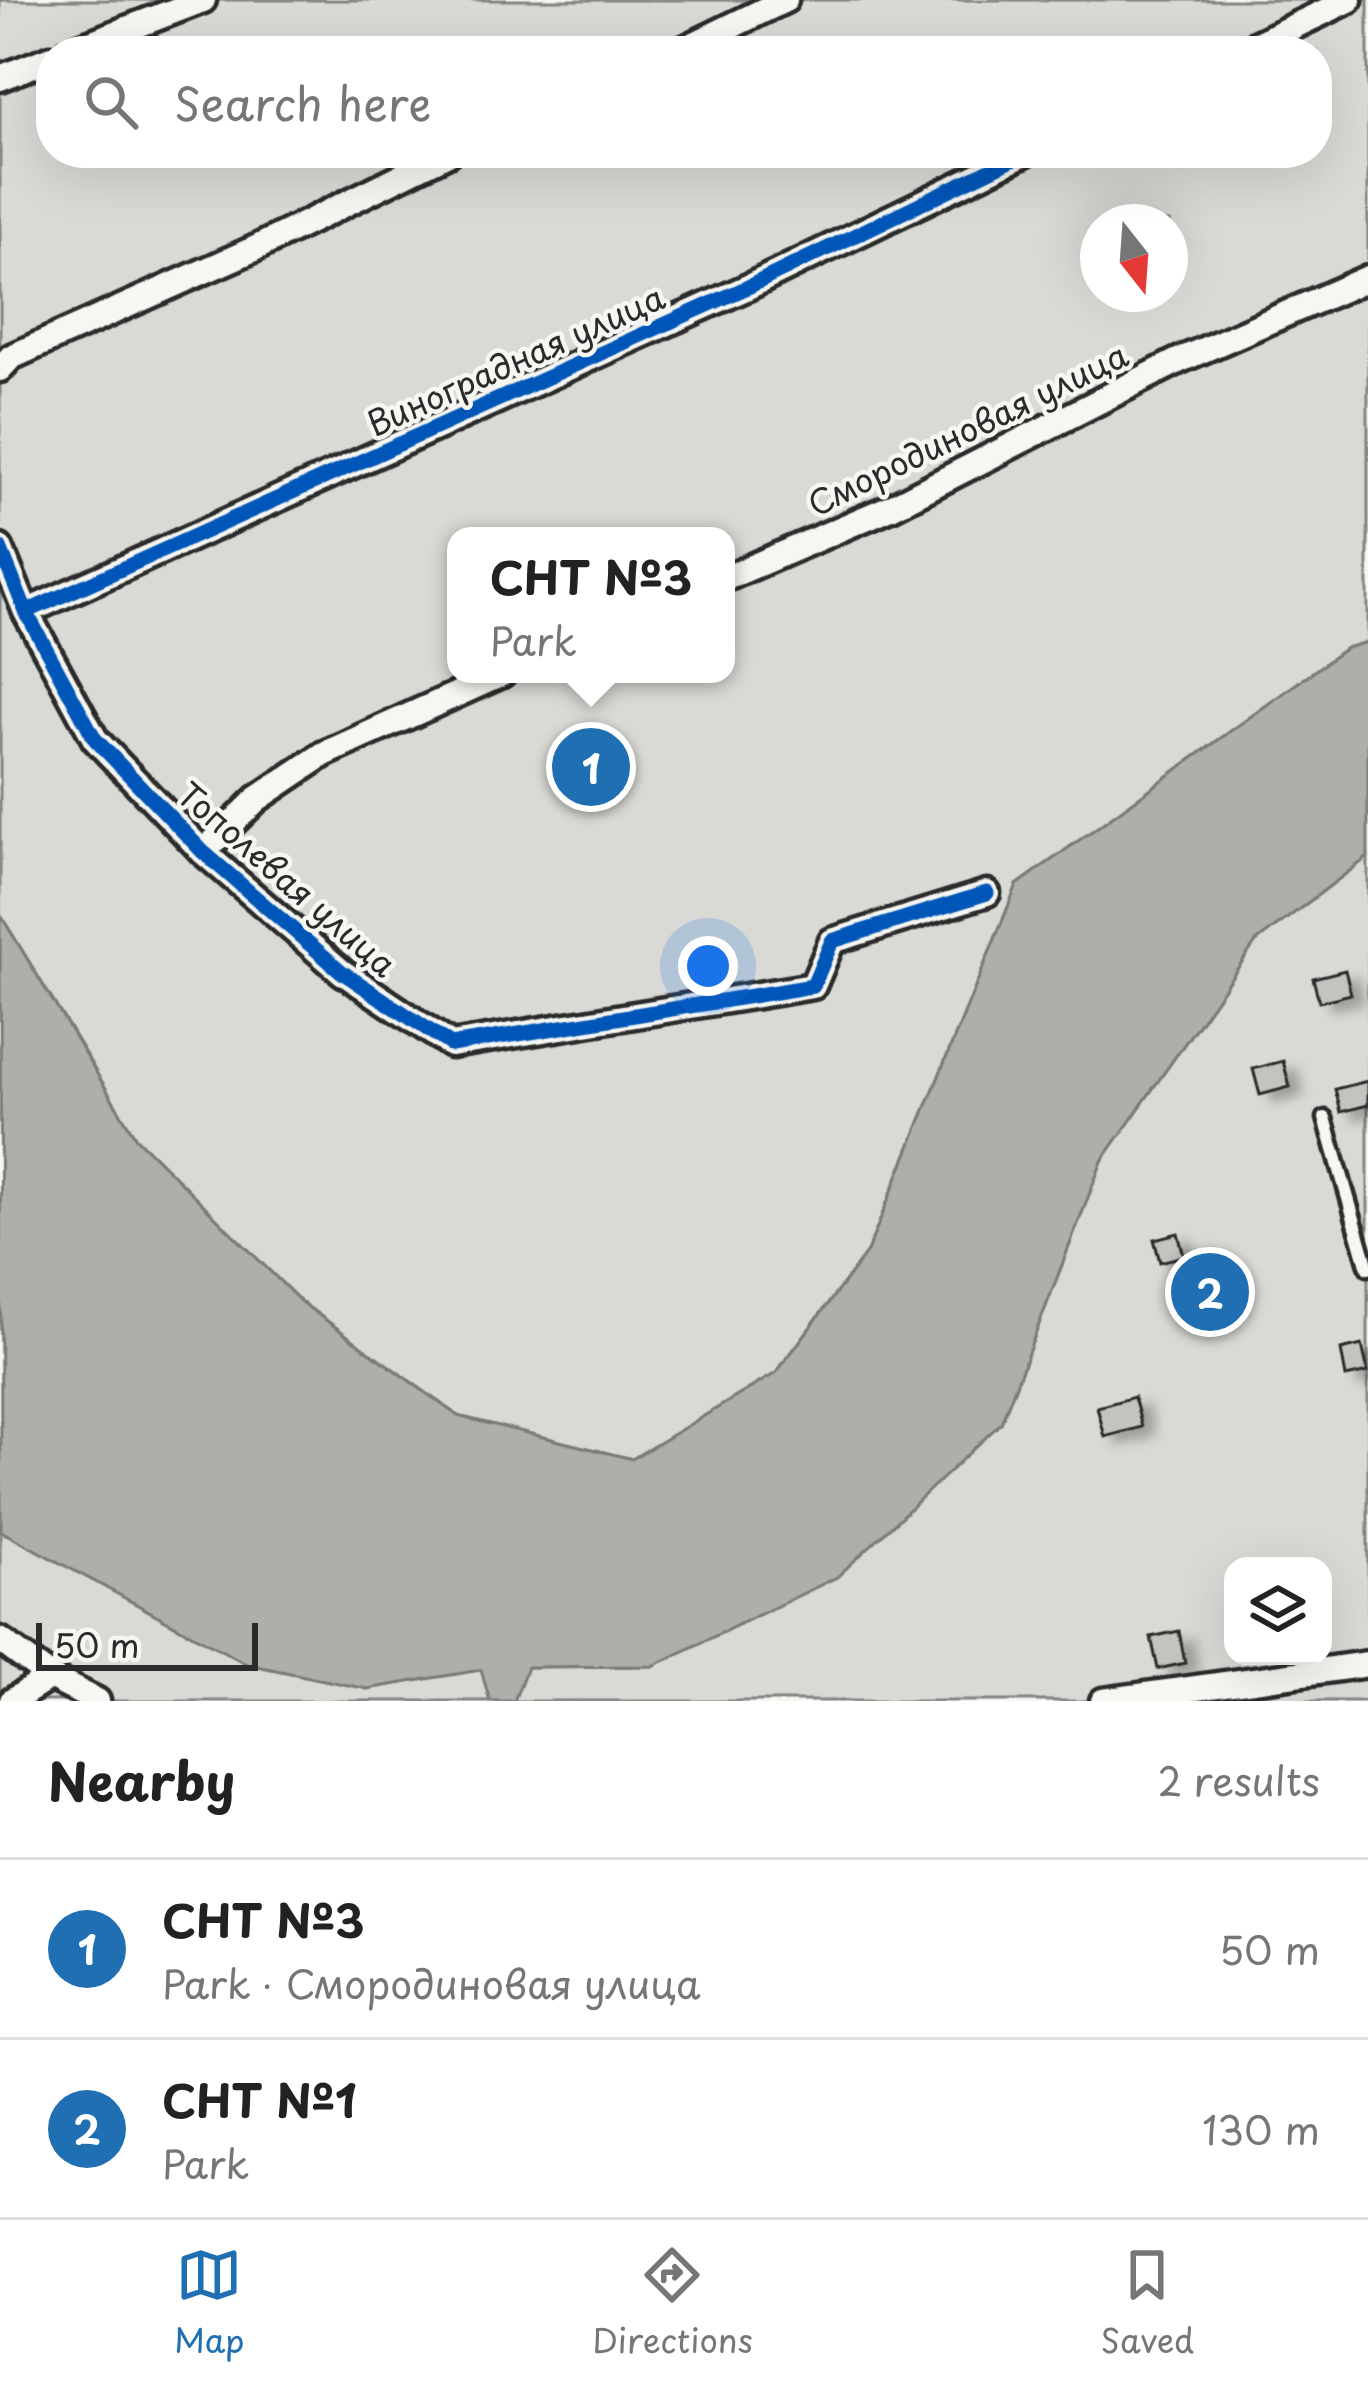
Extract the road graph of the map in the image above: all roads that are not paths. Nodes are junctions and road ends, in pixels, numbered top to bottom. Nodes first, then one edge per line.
1 (203, 0) edge
2 (784, 0) edge
3 (1349, 0) edge
4 (108, 36) edge
5 (711, 36) edge
6 (1273, 36) edge
7 (36, 64) edge
8 (0, 78) edge
9 (418, 168) edge
10 (994, 168) edge
11 (1368, 278) edge
12 (0, 369) edge
13 (0, 548) edge
14 (735, 574) edge
15 (26, 612) junction
16 (482, 683) edge
17 (203, 852) junction
18 (988, 893) dead end
19 (1325, 1118) dead end
20 (1368, 1268) edge
21 (0, 1640) edge
22 (1368, 1664) edge
23 (50, 1677) junction
24 (12, 1701) edge
25 (98, 1701) edge
26 (1103, 1701) edge

1 - 4 street
2 - 5 street
3 - 6 street
7 - 8 street
9 - 12 street
10 - 15 street, Виноградная улица
11 - 14 street, Смородиновая улица
13 - 15 street, Тополевая улица
15 - 17 street, Тополевая улица
16 - 17 street
17 - 18 street, Тополевая улица
19 - 20 lane
21 - 23 street
22 - 26 street
23 - 24 street
23 - 25 street

